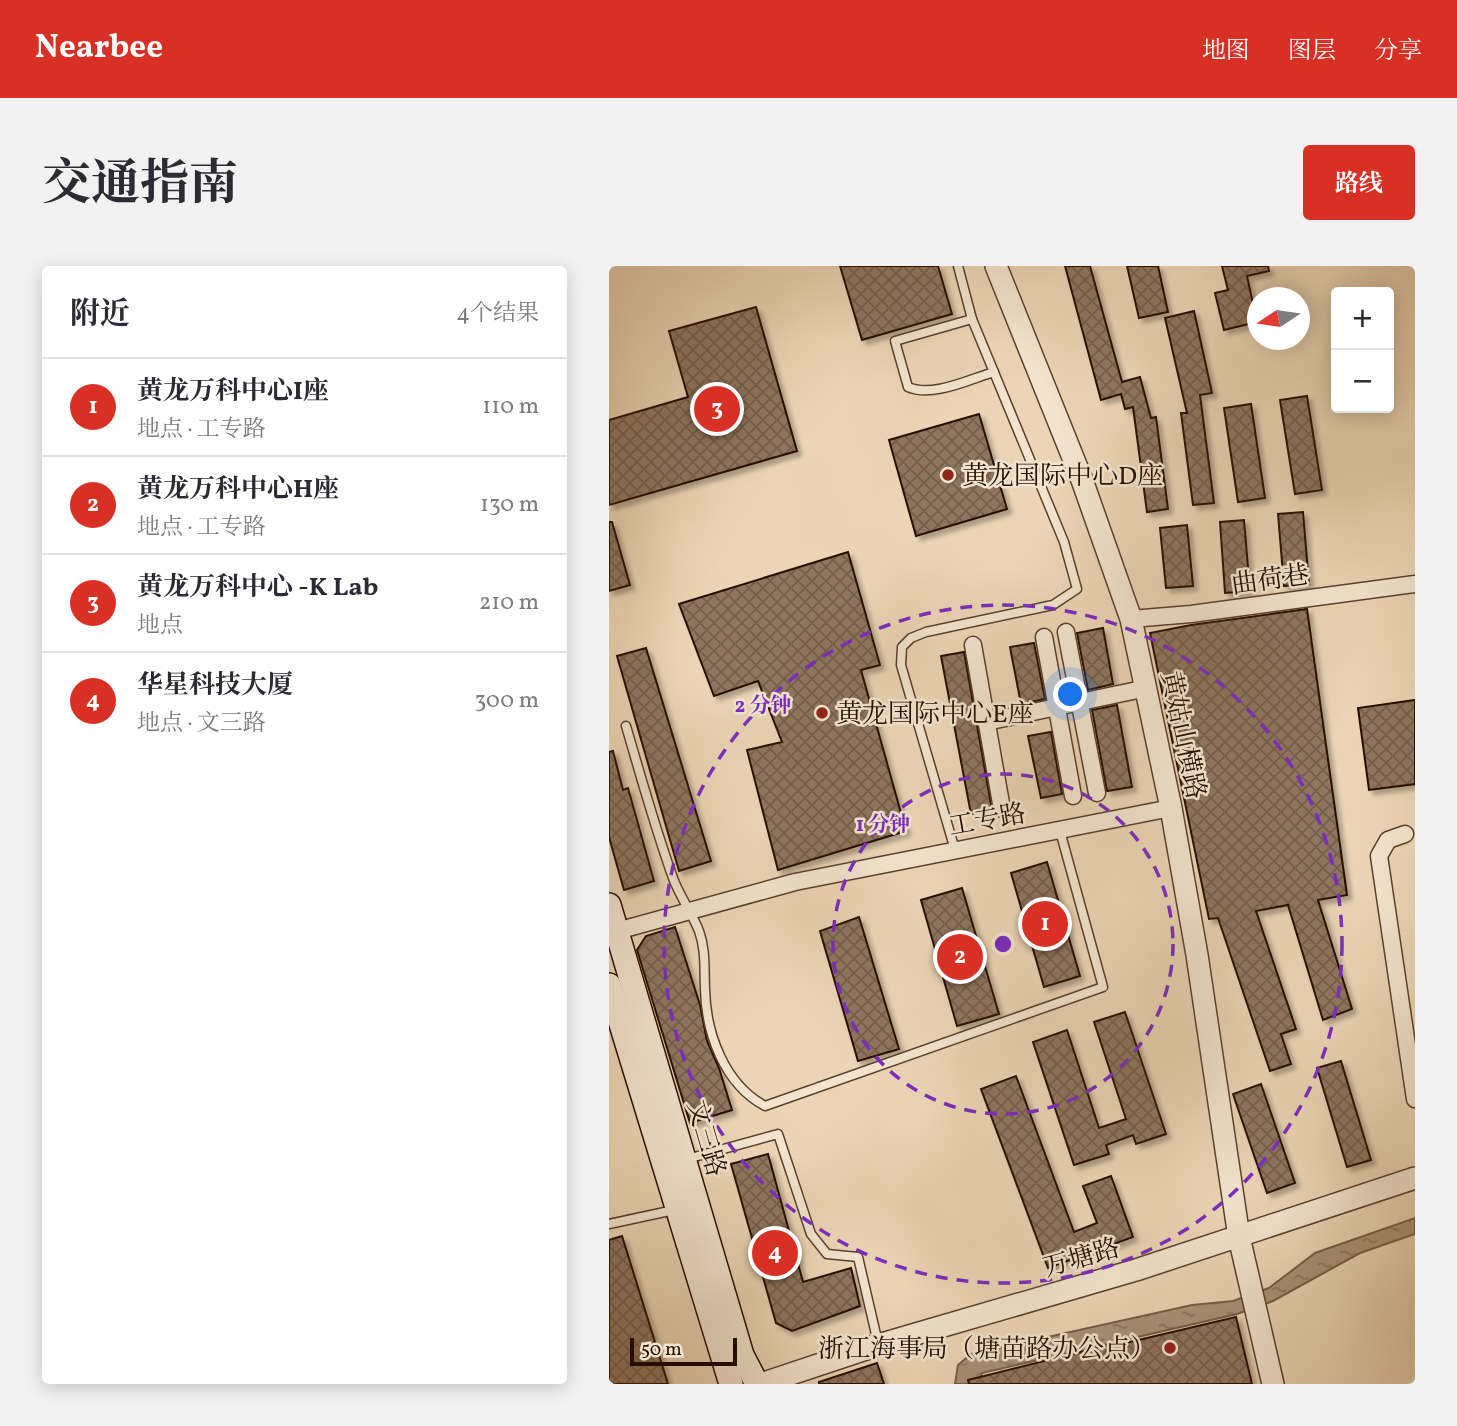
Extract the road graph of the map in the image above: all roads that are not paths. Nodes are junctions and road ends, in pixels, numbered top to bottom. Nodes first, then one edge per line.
1 (958, 266) edge
2 (996, 266) edge
3 (972, 319) junction
4 (994, 372) junction
5 (1415, 584) edge
6 (1131, 619) junction
7 (1066, 632) dead end
8 (1044, 637) dead end
9 (973, 645) dead end
10 (1147, 688) junction
11 (1080, 701) junction
12 (1056, 708) junction
13 (986, 722) junction
14 (626, 726) dead end
15 (1097, 793) dead end
16 (1073, 796) dead end
17 (1171, 808) junction
18 (1002, 809) dead end
19 (1060, 831) junction
20 (1405, 834) dead end
21 (955, 850) junction
22 (609, 905) edge
23 (689, 911) junction
24 (613, 930) edge
25 (609, 985) edge
26 (1415, 1099) edge
27 (674, 1162) junction
28 (1415, 1178) edge
29 (677, 1209) junction
30 (609, 1224) edge
31 (1239, 1237) junction
32 (878, 1345) junction
33 (731, 1384) edge
34 (759, 1384) edge
35 (1273, 1384) edge

1 - 3 lane
2 - 6 street, 黄姑山横路
3 - 4 lane
3 - 4 lane
4 - 21 lane
5 - 6 street, 曲荷巷
6 - 10 street, 黄姑山横路
7 - 11 street
8 - 12 street
9 - 13 street
10 - 11 street
10 - 17 street, 黄姑山横路
11 - 12 street
11 - 15 street
12 - 13 street
12 - 16 street
13 - 18 street
14 - 23 lane
17 - 19 street, 工专路
17 - 31 street, 黄姑山横路
19 - 21 street, 工专路
19 - 23 lane
20 - 26 street
21 - 23 street, 工专路
22 - 24 main road, 文三路
23 - 24 street, 工专路
24 - 27 main road, 文三路
25 - 27 main road, 文三路
27 - 29 main road, 文三路
27 - 32 lane
27 - 34 main road, 文三路
28 - 31 street, 万塘路
29 - 30 lane
29 - 33 main road, 文三路
31 - 32 street, 万塘路
31 - 35 street, 黄姑山横路
32 - 34 street, 万塘路

